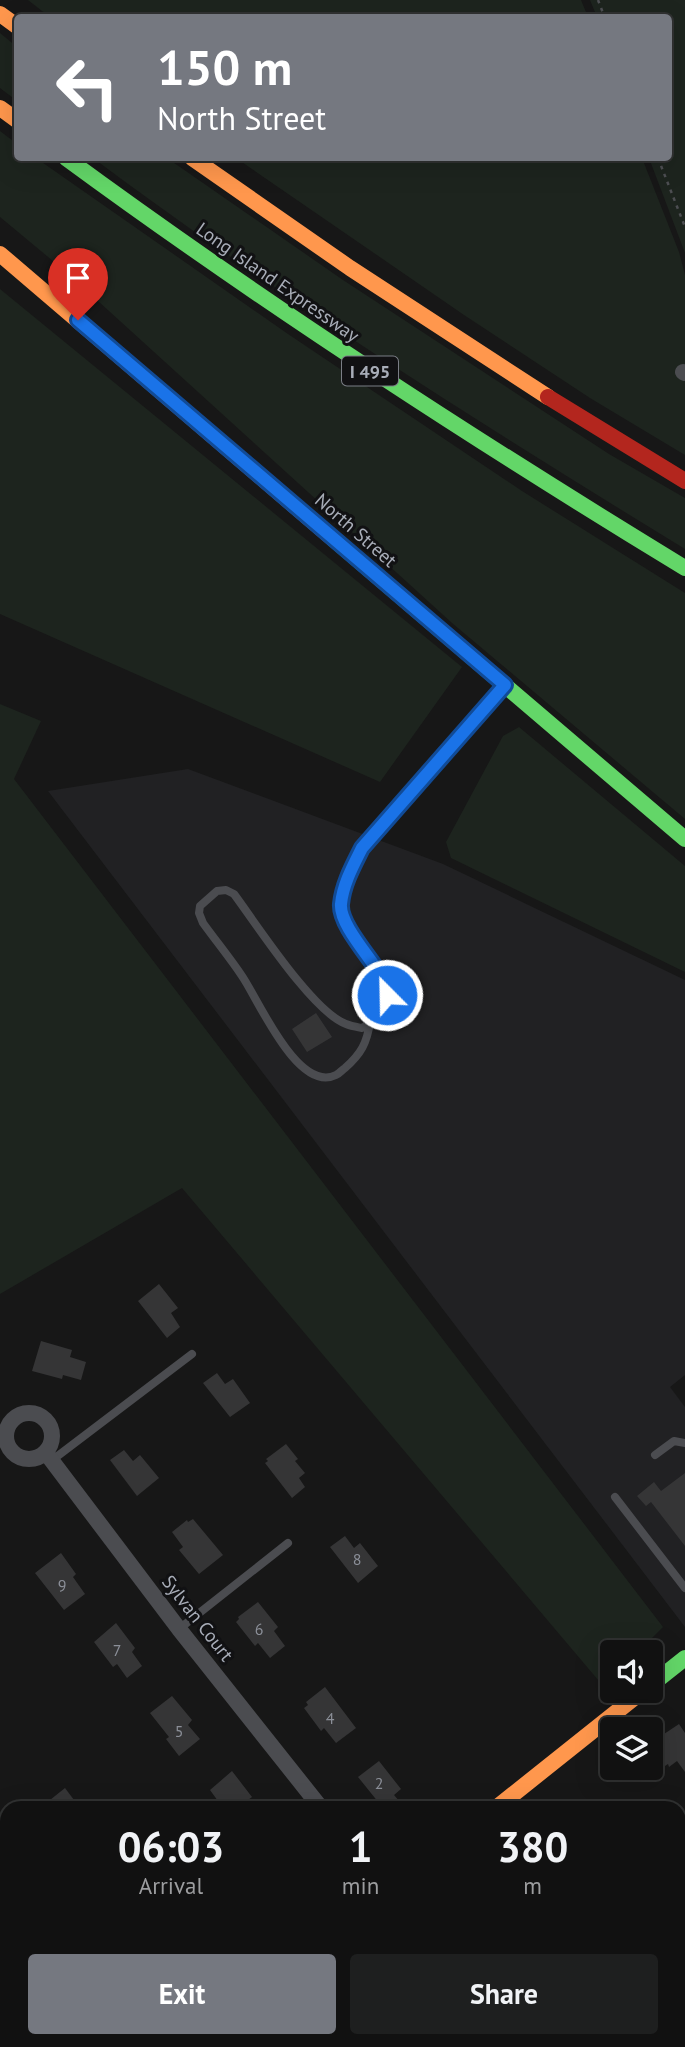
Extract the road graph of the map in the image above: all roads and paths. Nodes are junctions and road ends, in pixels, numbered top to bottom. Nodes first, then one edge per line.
1 (70, 161) edge
2 (196, 161) edge
3 (659, 161) edge
4 (685, 228) edge
5 (0, 254) edge
6 (685, 481) edge
7 (685, 569) edge
8 (505, 685) junction
9 (685, 839) edge
10 (370, 1022) junction
11 (192, 1354) dead end
12 (685, 1443) edge
13 (655, 1455) dead end
14 (48, 1457) joint
15 (615, 1497) dead end
16 (288, 1543) dead end
17 (685, 1588) edge
18 (179, 1629) junction
19 (685, 1658) edge
20 (663, 1675) edge
21 (628, 1703) edge
22 (315, 1801) edge
23 (510, 1801) edge

1 - 7 main road, Long Island Expressway / I 495
2 - 6 main road
3 - 4 path
5 - 8 main road, North Street
8 - 9 main road, North Street
8 - 10 lane
10 - 10 lane
11 - 14 lane
12 - 13 lane
14 - 18 street, Sylvan Court
15 - 17 lane
16 - 18 lane
18 - 22 street, Sylvan Court
19 - 20 main road
21 - 23 main road

